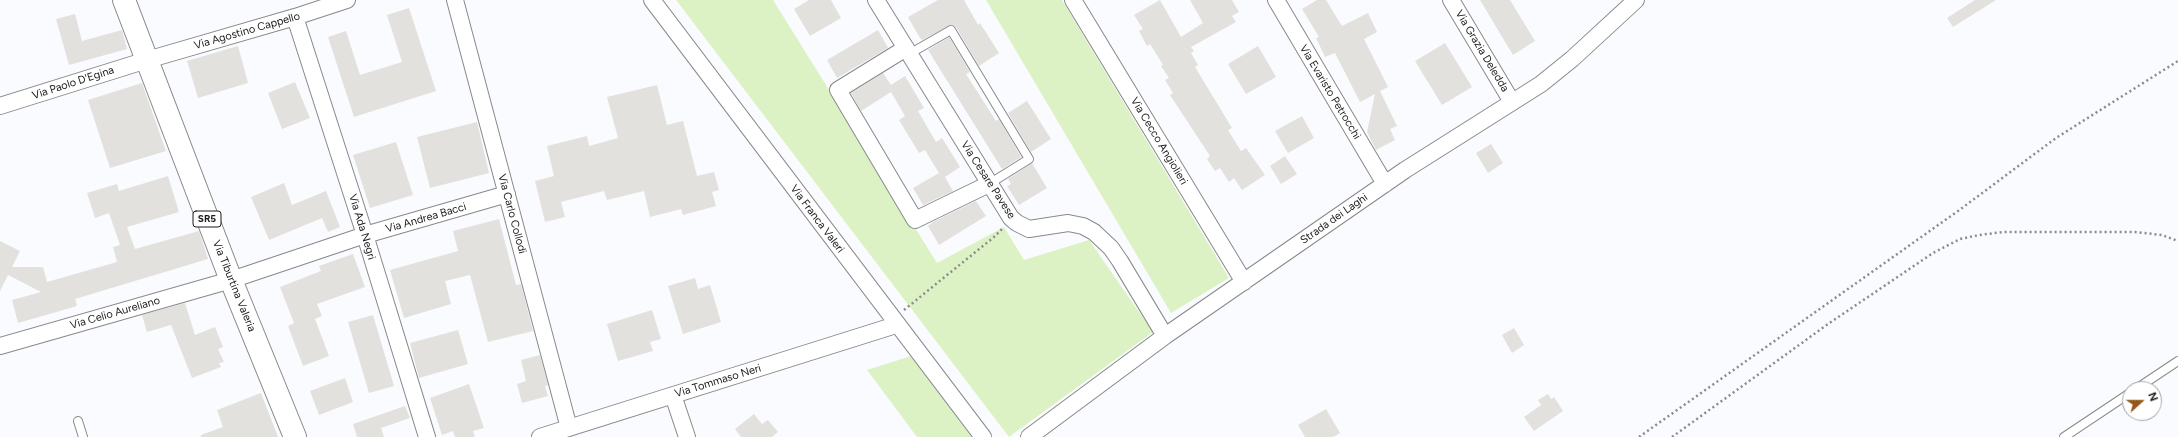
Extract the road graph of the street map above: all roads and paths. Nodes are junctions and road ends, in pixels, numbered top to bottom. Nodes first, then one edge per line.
1 (124, 0) edge
2 (348, 0) edge
3 (455, 0) edge
4 (652, 0) edge
5 (876, 0) edge
6 (1073, 0) edge
7 (1276, 0) edge
8 (1451, 0) edge
9 (1627, 3) edge
10 (295, 17) junction
11 (908, 51) junction
12 (147, 60) junction
13 (2178, 61) edge
14 (1512, 102) junction
15 (0, 106) edge
16 (989, 184) junction
17 (1385, 184) junction
18 (507, 194) junction
19 (1011, 218) junction
20 (365, 235) junction
21 (2178, 241) edge
22 (231, 280) junction
23 (1244, 282) junction
24 (894, 322) junction
25 (1166, 336) junction
26 (0, 346) edge
27 (2178, 361) edge
28 (2148, 381) edge
29 (673, 395) junction
30 (2122, 398) edge
31 (78, 421) dead end
32 (564, 432) edge
33 (83, 437) edge
34 (294, 437) edge
35 (427, 437) edge
36 (540, 437) edge
37 (687, 437) edge
38 (983, 437) edge
39 (1029, 437) edge
40 (1639, 437) edge
41 (1672, 437) edge
42 (2064, 437) edge

1 - 12 main road, Via Tiburtina Valeria / SR5
2 - 10 street, Via Agostino Cappello
3 - 18 street, Via Carlo Collodi
4 - 24 street, Via Franca Valeri
5 - 11 street, Via Cesare Pavese
6 - 23 street, Via Cecco Angiolieri
7 - 17 street, Via Evaristo Petrocchi
8 - 14 street, Via Grazia Deledda
9 - 14 street, Strada dei Laghi
10 - 12 street, Via Agostino Cappello
10 - 20 street, Via Ada Negri
11 - 16 street, Via Cesare Pavese
11 - 16 lane
11 - 16 street
12 - 15 street, Via Paolo D'Egina
12 - 22 main road, Via Tiburtina Valeria / SR5
13 - 40 path
14 - 17 street, Strada dei Laghi
16 - 19 street, Via Cesare Pavese
17 - 23 street, Strada dei Laghi
18 - 20 street, Via Andrea Bacci
18 - 32 street, Via Carlo Collodi
19 - 24 path
19 - 25 street, Via Cesare Pavese
20 - 22 street, Via Andrea Bacci
20 - 35 street, Via Ada Negri
21 - 41 path
22 - 26 street, Via Celio Aureliano
22 - 34 main road, Via Tiburtina Valeria / SR5
23 - 25 street, Strada dei Laghi
24 - 29 street, Via Tommaso Neri
24 - 38 street, Via Franca Valeri
25 - 39 street, Strada dei Laghi
27 - 28 lane
29 - 32 street, Via Tommaso Neri
29 - 37 street
30 - 42 lane
31 - 33 lane
32 - 36 street, Via Tommaso Neri

